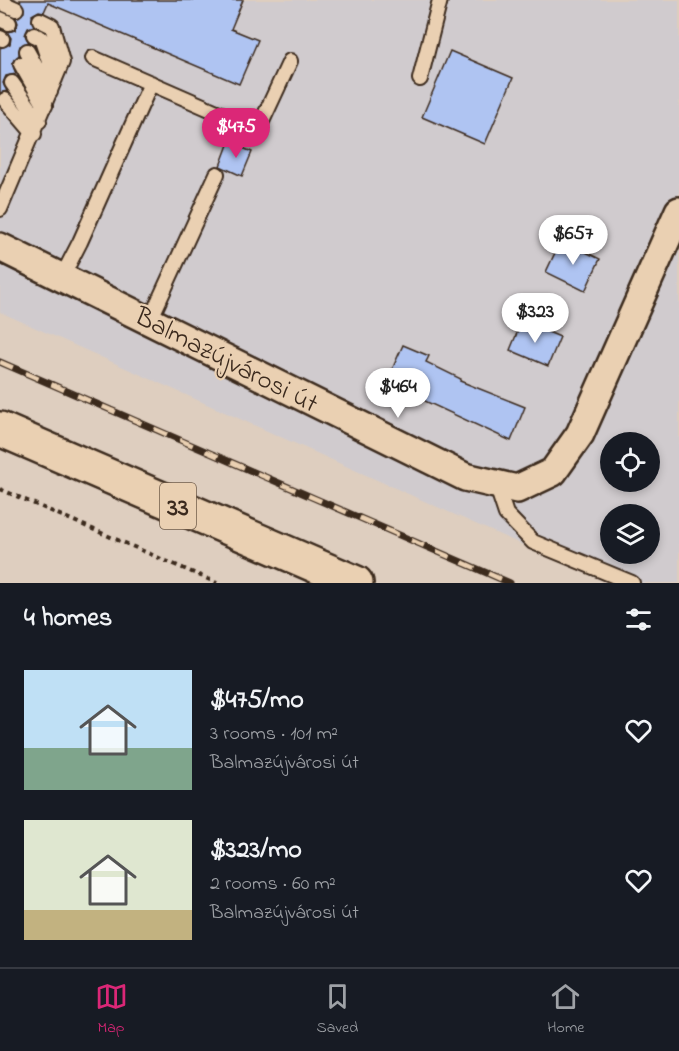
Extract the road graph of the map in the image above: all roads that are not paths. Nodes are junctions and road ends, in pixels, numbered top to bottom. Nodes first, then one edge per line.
1 (440, 0) edge
2 (0, 2) edge
3 (15, 9) dead end
4 (40, 20) dead end
5 (34, 35) dead end
6 (27, 51) dead end
7 (93, 58) dead end
8 (290, 61) dead end
9 (21, 64) dead end
10 (420, 79) dead end
11 (12, 83) dead end
12 (151, 83) junction
13 (53, 86) junction
14 (5, 100) dead end
15 (45, 106) junction
16 (36, 128) junction
17 (217, 174) dead end
18 (0, 209) edge
19 (679, 211) edge
20 (0, 247) edge
21 (62, 277) junction
22 (150, 320) junction
23 (0, 429) edge
24 (496, 484) junction
25 (356, 583) edge
26 (632, 583) edge

1 - 10 lane
2 - 3 lane
4 - 13 lane
5 - 13 lane
6 - 13 lane
7 - 12 lane
8 - 12 lane
9 - 15 lane
11 - 16 lane
12 - 21 lane
13 - 15 lane
14 - 16 lane
15 - 16 lane
16 - 18 lane
17 - 22 lane
19 - 24 street, Balmazújvárosi út
20 - 21 street, Balmazújvárosi út
21 - 22 street, Balmazújvárosi út
22 - 24 street, Balmazújvárosi út
23 - 25 main road, 33
24 - 26 lane

